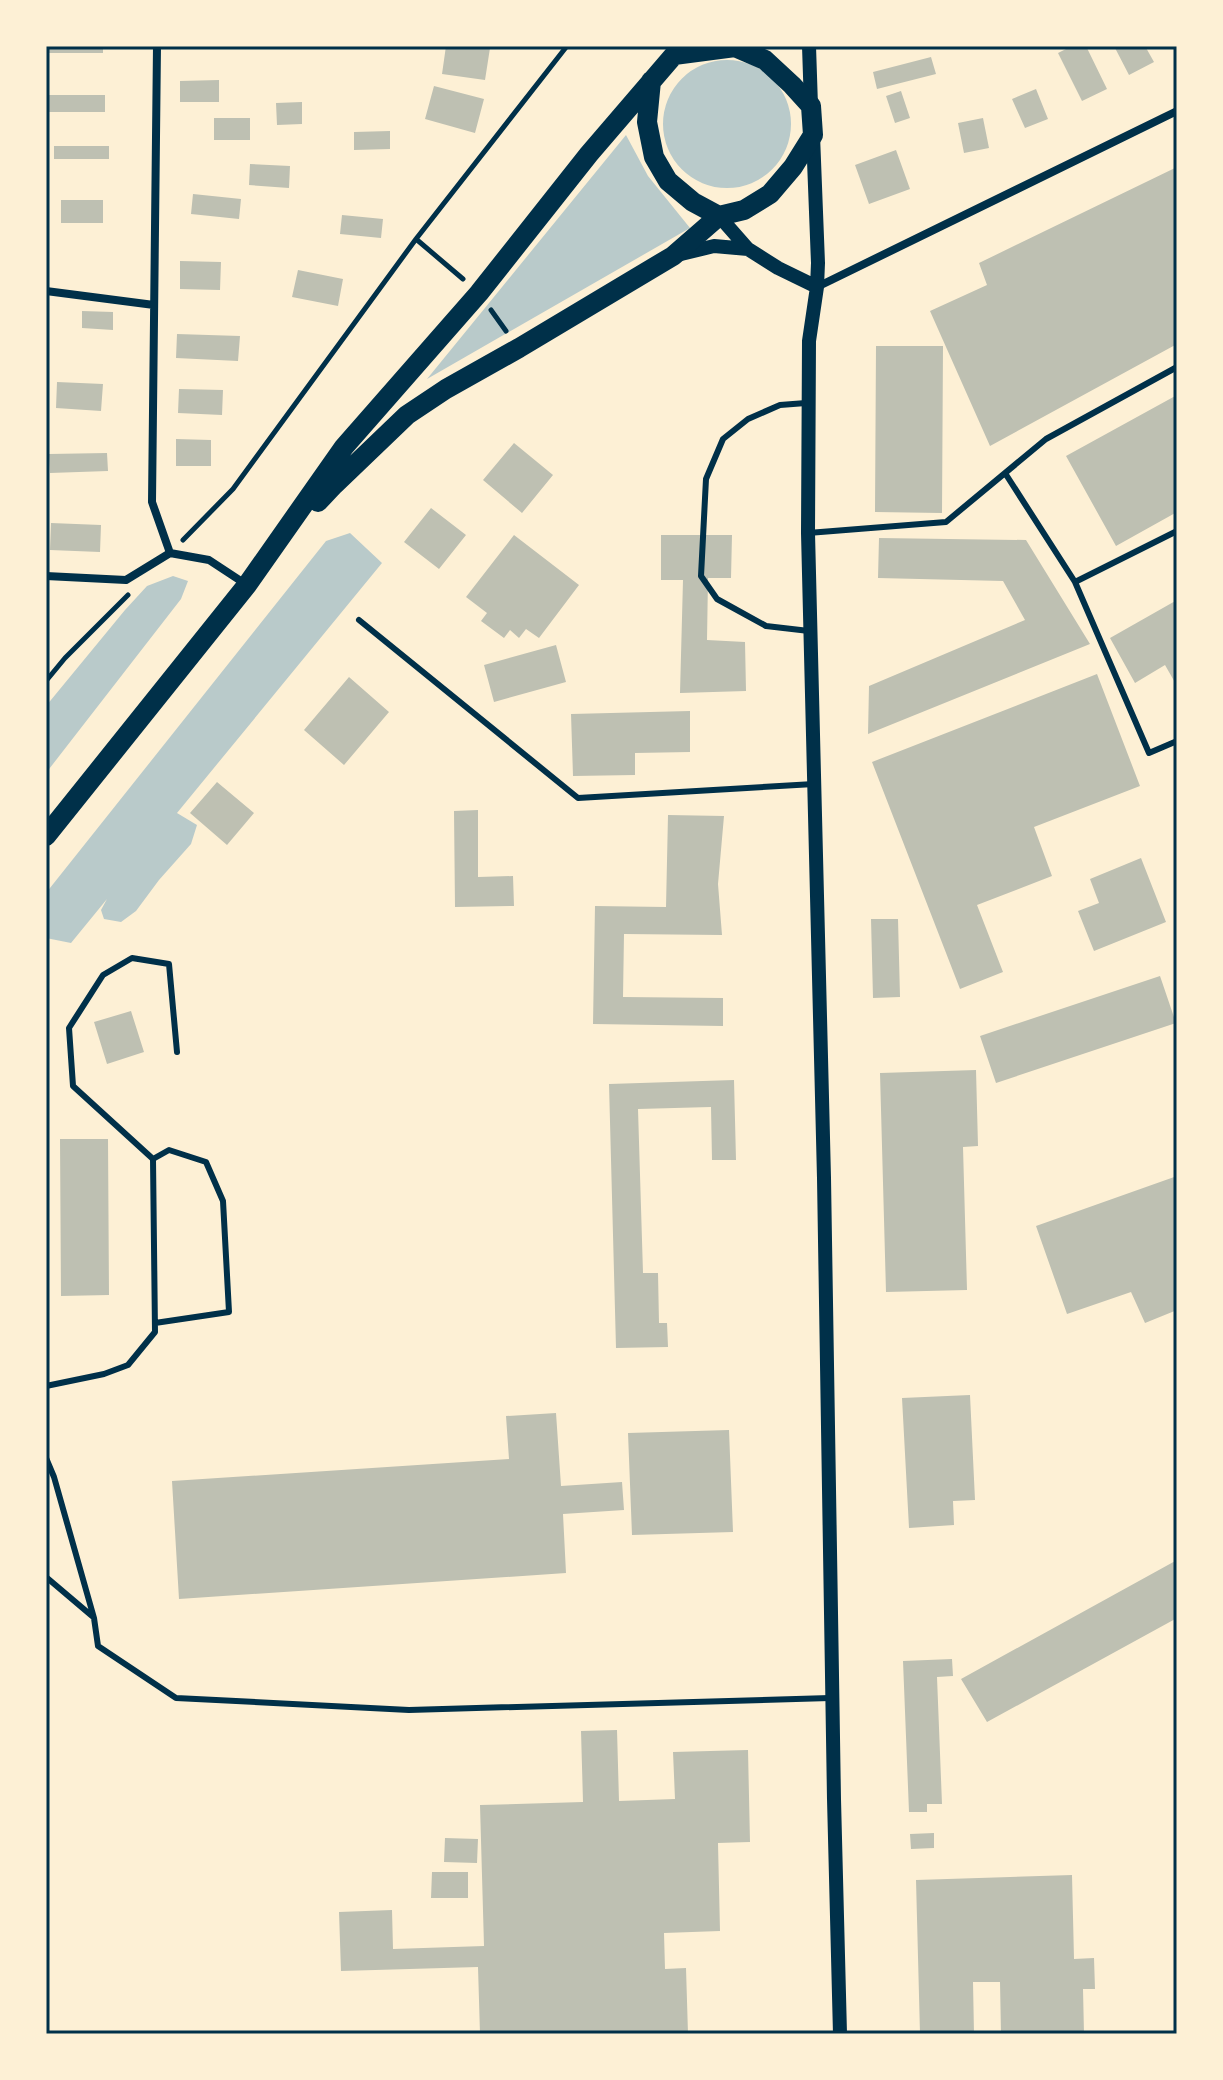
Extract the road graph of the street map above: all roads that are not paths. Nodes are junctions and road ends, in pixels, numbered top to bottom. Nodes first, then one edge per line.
1 (157, 46) edge
2 (809, 46) edge
3 (677, 50) edge
4 (651, 81) junction
5 (811, 106) junction
6 (1177, 111) edge
7 (813, 135) junction
8 (719, 216) junction
9 (748, 249) junction
10 (673, 256) junction
11 (817, 287) junction
12 (46, 291) edge
13 (154, 305) junction
14 (1177, 367) edge
15 (810, 403) junction
16 (1005, 473) junction
17 (1177, 531) edge
18 (808, 533) junction
19 (170, 553) junction
20 (267, 559) junction
21 (46, 576) edge
22 (1075, 582) junction
23 (247, 585) junction
24 (359, 620) dead end
25 (811, 631) junction
26 (1177, 741) edge
27 (814, 784) junction
28 (46, 836) edge
29 (177, 1052) dead end
30 (153, 1159) junction
31 (155, 1323) junction
32 (46, 1386) edge
33 (46, 1458) edge
34 (46, 1577) edge
35 (94, 1618) junction
36 (832, 1698) junction
37 (840, 2034) edge

1 - 13 street
2 - 5 street
3 - 4 main road
3 - 5 main road
4 - 8 main road
4 - 20 main road
5 - 7 main road
6 - 11 street
7 - 8 main road
7 - 11 street
8 - 9 street
8 - 10 main road
9 - 10 street
9 - 11 street
10 - 20 main road
11 - 15 street
12 - 13 street
13 - 19 street
14 - 16 lane
15 - 18 street
15 - 25 lane
16 - 18 lane
16 - 22 lane
17 - 22 lane
18 - 25 street
19 - 21 street
19 - 23 street
20 - 23 main road
22 - 26 lane
23 - 28 main road
24 - 27 lane
25 - 27 street
27 - 36 street
29 - 30 lane
30 - 31 lane
30 - 31 lane
31 - 32 lane
33 - 35 lane
34 - 35 lane
35 - 36 lane
36 - 37 street

